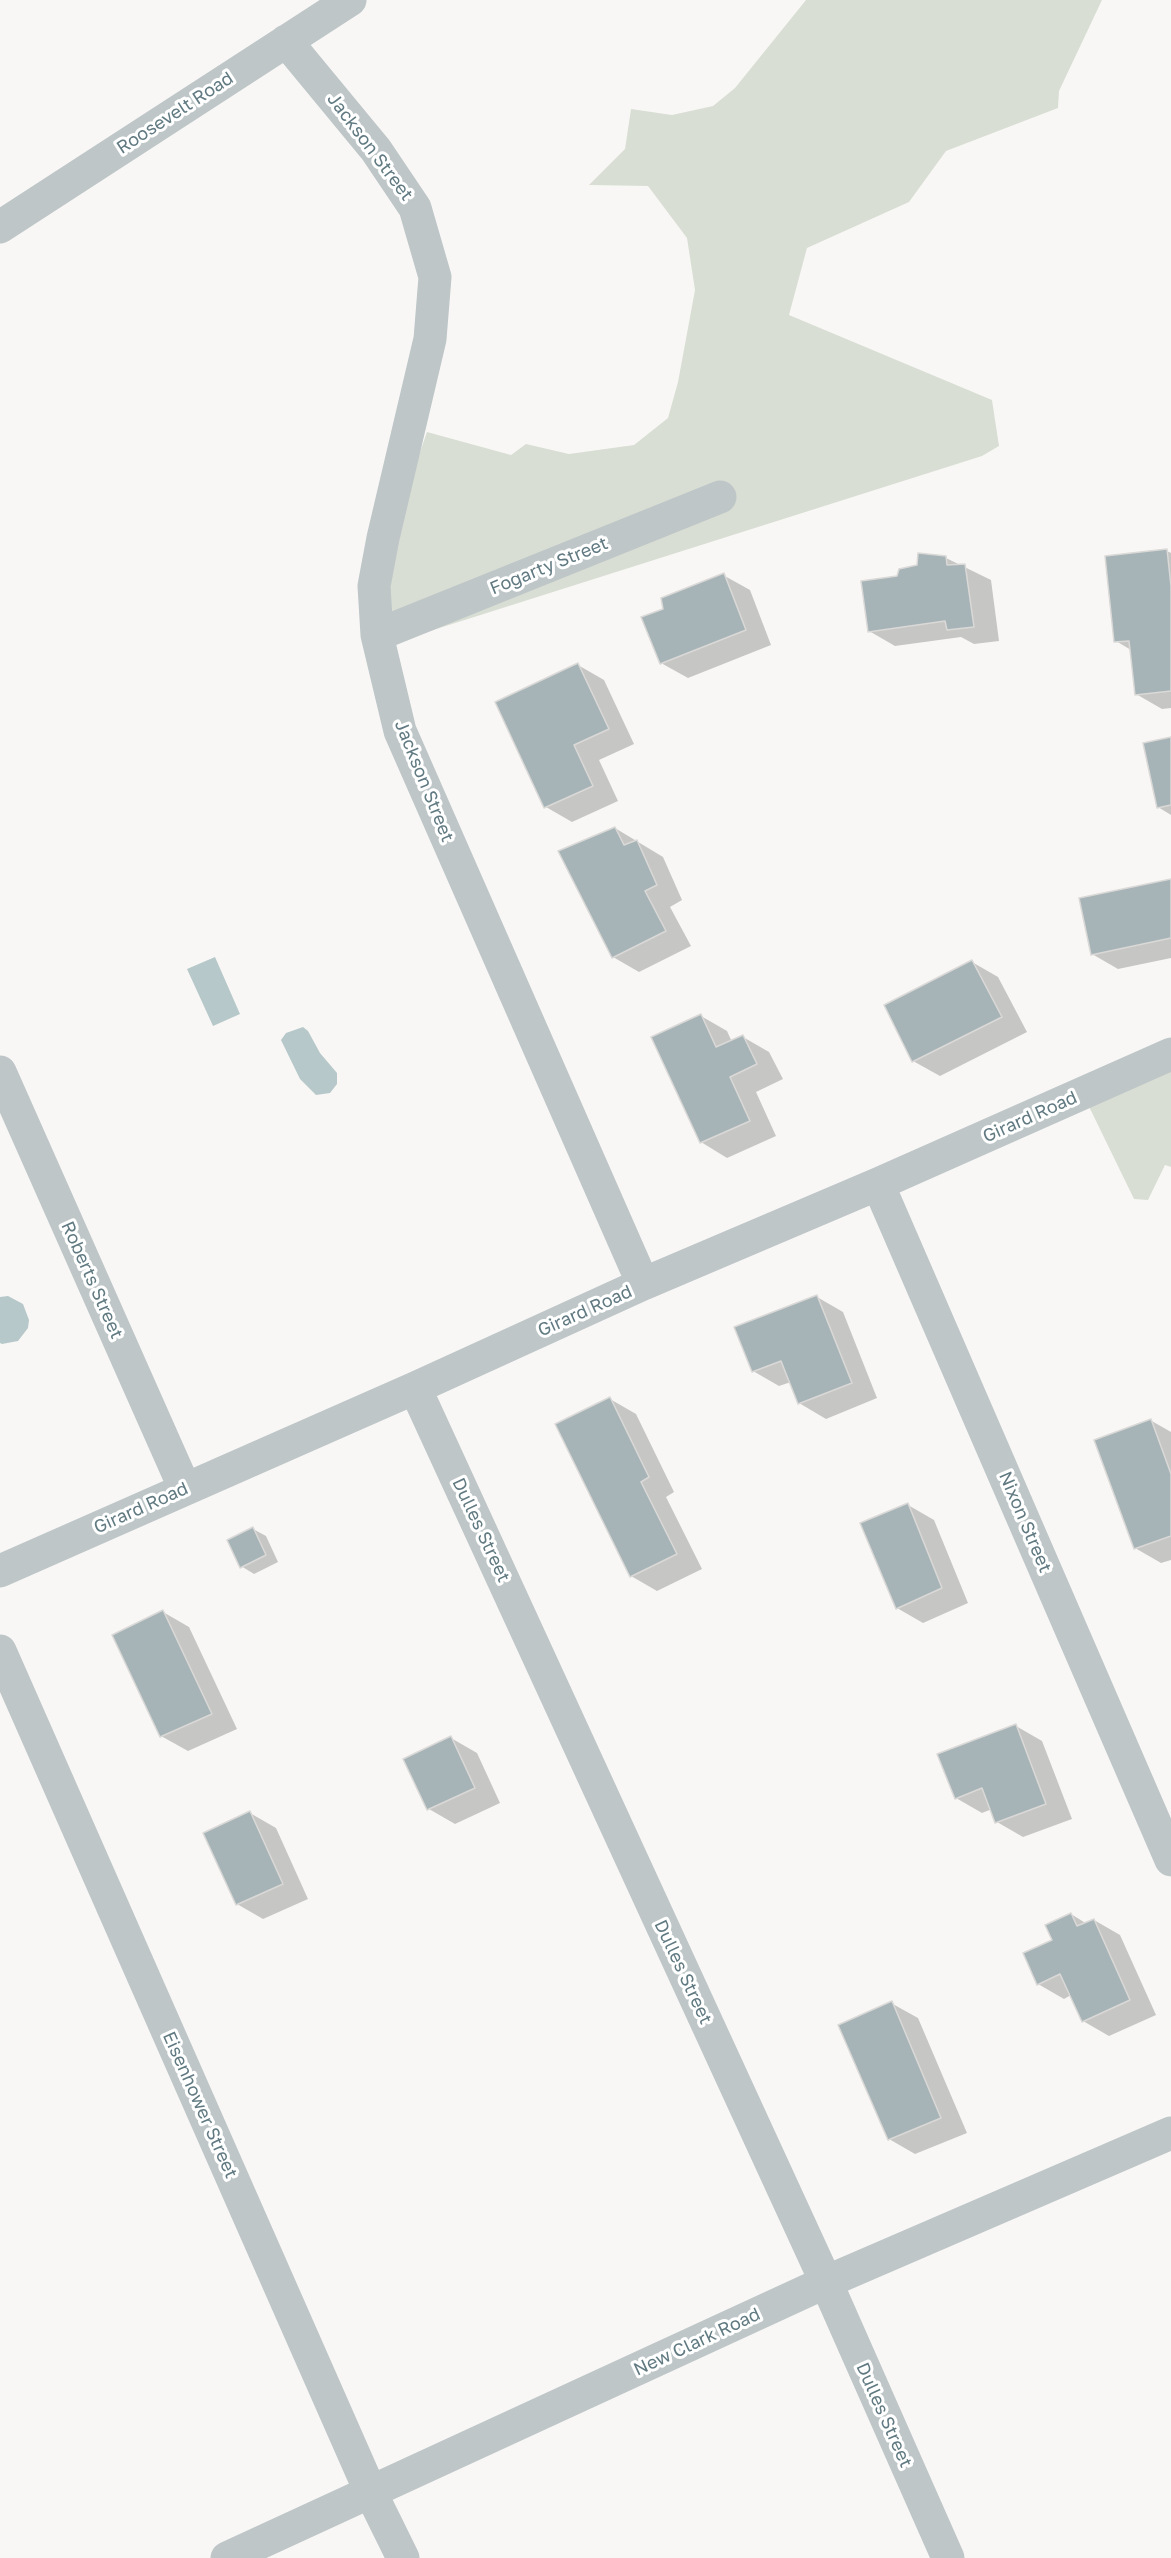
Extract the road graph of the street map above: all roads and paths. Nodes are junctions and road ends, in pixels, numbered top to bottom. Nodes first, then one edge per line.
1 (350, 0) edge
2 (286, 41) junction
3 (0, 227) edge
4 (720, 497) dead end
5 (377, 635) junction
6 (1171, 1054) edge
7 (0, 1072) edge
8 (878, 1184) junction
9 (643, 1284) junction
10 (415, 1388) junction
11 (185, 1489) junction
12 (0, 1570) edge
13 (0, 1651) edge
14 (1171, 1860) edge
15 (1171, 2133) edge
16 (826, 2282) junction
17 (371, 2493) junction
18 (227, 2558) edge
19 (403, 2558) edge
20 (948, 2558) edge

1 - 2 street, Roosevelt Road
2 - 3 street, Roosevelt Road
2 - 5 street, Jackson Street
4 - 5 street, Fogarty Street
5 - 9 street, Jackson Street
6 - 8 street, Girard Road
7 - 11 street, Roberts Street
8 - 9 street, Girard Road
8 - 14 street, Nixon Street
9 - 10 street, Girard Road
10 - 11 street, Girard Road
10 - 16 street, Dulles Street
11 - 12 street, Girard Road
13 - 17 street, Eisenhower Street
15 - 16 street, New Clark Road
16 - 17 street, New Clark Road
16 - 20 street, Dulles Street
17 - 18 street, New Clark Road
17 - 19 street, Eisenhower Street

